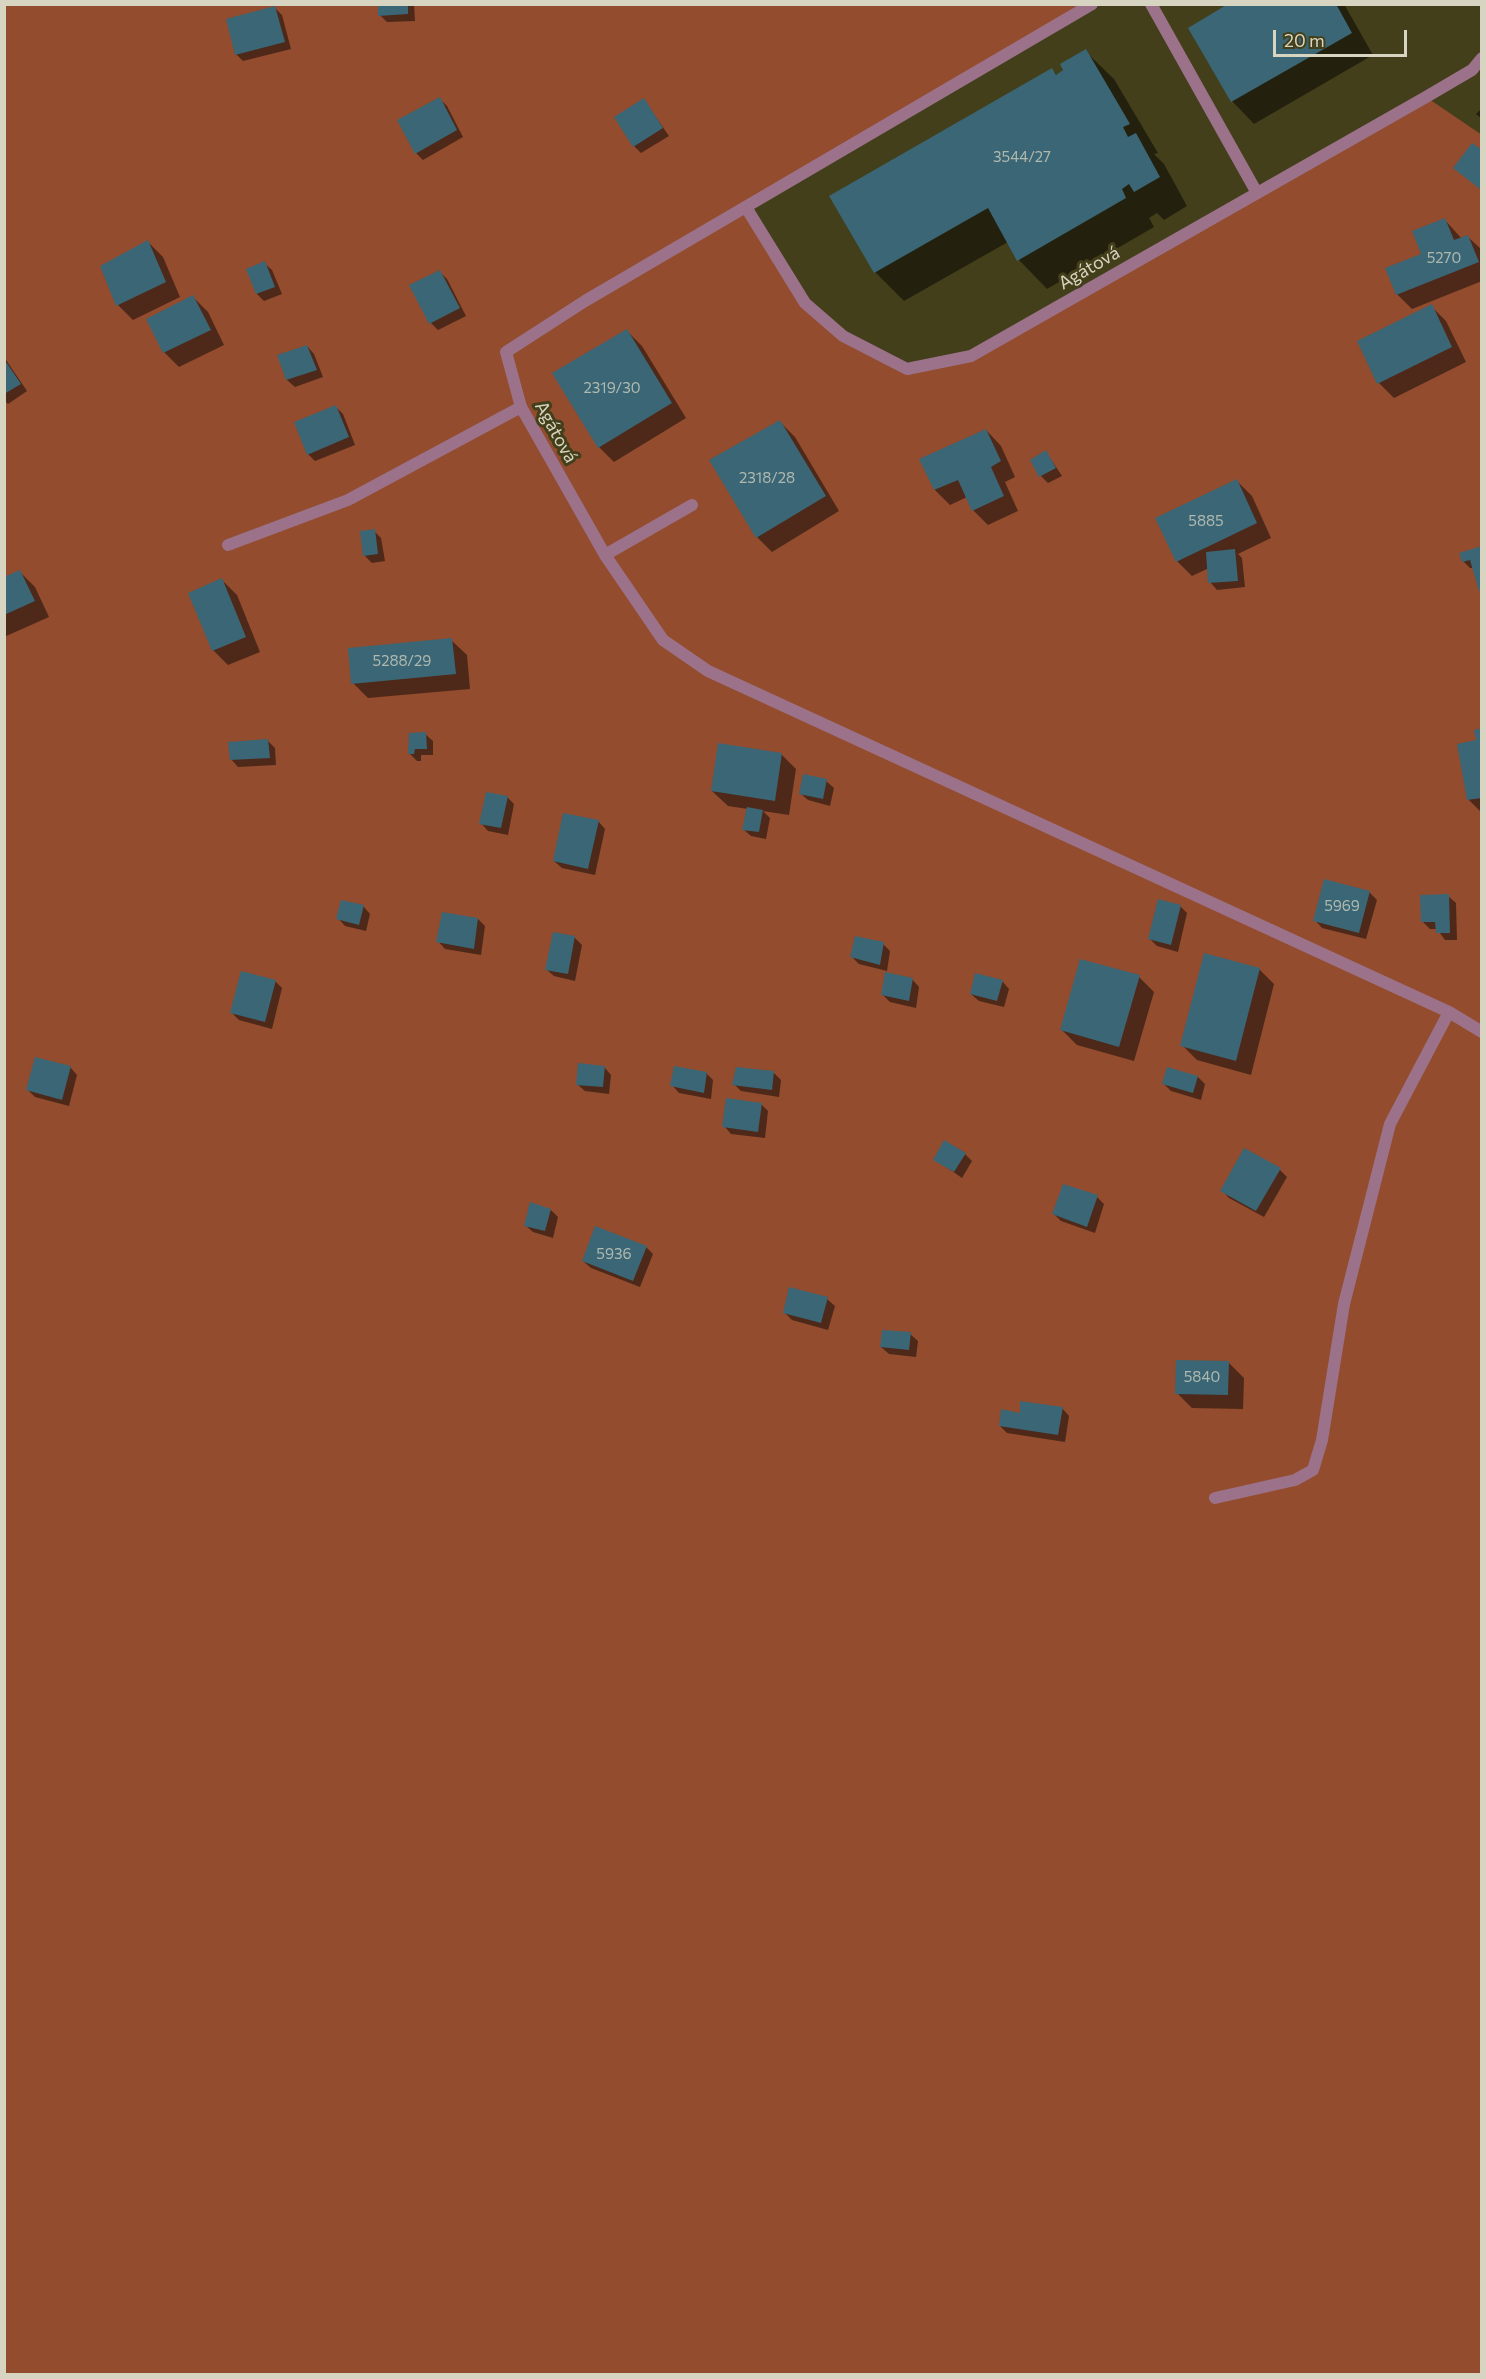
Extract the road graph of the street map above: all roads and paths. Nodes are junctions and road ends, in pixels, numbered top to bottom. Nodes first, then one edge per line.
1 (1092, 4) edge
2 (1151, 4) edge
3 (1482, 58) edge
4 (1257, 193) junction
5 (747, 209) junction
6 (521, 407) junction
7 (692, 505) dead end
8 (228, 545) dead end
9 (605, 555) junction
10 (1449, 1012) junction
11 (1482, 1032) edge
12 (1215, 1498) dead end

1 - 5 street, Agátová
2 - 4 street
3 - 4 street, Agátová
4 - 5 street, Agátová
5 - 6 street, Agátová
6 - 8 street
6 - 9 street, Agátová
7 - 9 street
9 - 10 street, Agátová
10 - 11 street, Agátová
10 - 12 street

